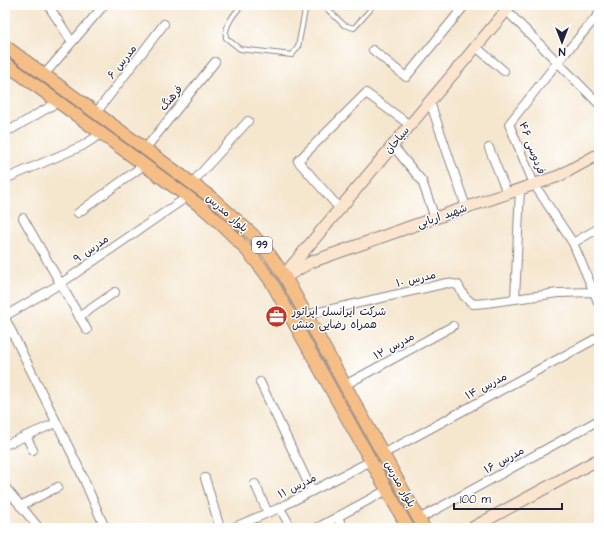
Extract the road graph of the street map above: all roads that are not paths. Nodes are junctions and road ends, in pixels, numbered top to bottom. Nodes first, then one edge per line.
1 (48, 5) edge
2 (104, 5) edge
3 (242, 5) edge
4 (306, 5) edge
5 (323, 5) edge
6 (371, 5) edge
7 (465, 5) edge
8 (506, 7) edge
9 (599, 14) edge
10 (164, 24) dead end
11 (72, 42) junction
12 (5, 46) edge
13 (476, 47) junction
14 (373, 50) dead end
15 (215, 62) dead end
16 (557, 62) junction
17 (5, 63) edge
18 (504, 71) dead end
19 (44, 75) junction
20 (58, 102) junction
21 (430, 102) junction
22 (599, 104) edge
23 (96, 113) junction
24 (248, 121) dead end
25 (410, 125) junction
26 (5, 131) edge
27 (101, 134) junction
28 (393, 146) junction
29 (489, 148) dead end
30 (145, 149) junction
31 (599, 154) edge
32 (144, 165) junction
33 (5, 179) edge
34 (192, 183) junction
35 (534, 184) junction
36 (520, 189) junction
37 (507, 193) junction
38 (187, 197) junction
39 (466, 207) junction
40 (340, 209) junction
41 (78, 212) dead end
42 (23, 218) dead end
43 (435, 218) junction
44 (599, 228) edge
45 (572, 243) junction
46 (301, 262) junction
47 (285, 276) junction
48 (60, 284) junction
49 (115, 292) dead end
50 (596, 294) edge
51 (515, 299) junction
52 (599, 304) edge
53 (306, 315) junction
54 (5, 317) edge
55 (79, 317) junction
56 (453, 326) dead end
57 (87, 330) dead end
58 (599, 337) edge
59 (260, 382) dead end
60 (345, 386) junction
61 (599, 420) edge
62 (56, 422) junction
63 (26, 436) junction
64 (5, 445) edge
65 (33, 450) dead end
66 (383, 454) junction
67 (599, 459) edge
68 (371, 461) junction
69 (205, 478) dead end
70 (255, 484) dead end
71 (5, 486) edge
72 (58, 487) dead end
73 (387, 490) junction
74 (312, 491) junction
75 (20, 506) junction
76 (280, 508) junction
77 (268, 513) junction
78 (337, 517) junction
79 (421, 524) edge
80 (404, 527) edge
81 (39, 528) edge
82 (105, 528) edge
83 (220, 528) edge
84 (232, 528) edge
85 (291, 528) edge
86 (317, 528) edge
87 (344, 528) edge
88 (472, 528) edge

1 - 11 street
2 - 11 street
3 - 4 lane
5 - 6 lane
7 - 14 street
8 - 13 street, سیاحان
8 - 16 street
9 - 16 street, فردوسی ۴۶
10 - 23 street, مدرس ۶
11 - 19 street
12 - 19 main road, بلوار مدرس / 99
13 - 18 street
13 - 21 street, سیاحان
15 - 30 street, فرهنگ
16 - 22 street
16 - 35 street, فردوسی ۴۶
17 - 20 main road, بلوار مدرس / 99
19 - 23 main road, بلوار مدرس / 99
20 - 26 street
20 - 27 main road, بلوار مدرس / 99
21 - 25 street, سیاحان
21 - 39 street
23 - 30 main road, بلوار مدرس / 99
24 - 34 street
25 - 28 street, سیاحان
25 - 40 street
27 - 32 main road, بلوار مدرس / 99
27 - 33 street
28 - 40 street, سیاحان
28 - 43 street
29 - 37 street
30 - 34 main road, بلوار مدرس / 99
31 - 35 street, شهید اربابی
32 - 38 main road, بلوار مدرس / 99
32 - 41 street
34 - 47 main road, بلوار مدرس / 99
35 - 36 street, شهید اربابی
35 - 45 street, فردوسی ۴۶
36 - 37 street, شهید اربابی
36 - 51 street
37 - 39 street, شهید اربابی
38 - 48 street, مدرس ۹
38 - 68 main road, بلوار مدرس / 99
39 - 43 street, شهید اربابی
40 - 46 street, سیاحان
42 - 48 street
43 - 46 street, شهید اربابی
44 - 45 street
45 - 50 street, فردوسی ۴۶
46 - 47 street, شهید اربابی
47 - 53 main road, بلوار مدرس / 99
48 - 54 street, مدرس ۹
48 - 55 street
49 - 55 street
50 - 51 street, مدرس ۱۰
50 - 52 street, فردوسی ۴۶
51 - 53 street, مدرس ۱۰
53 - 60 main road, بلوار مدرس / 99
54 - 62 street
55 - 57 street
56 - 60 street, مدرس ۱۲
58 - 66 street, مدرس ۱۴
59 - 74 street
60 - 66 main road, بلوار مدرس / 99
61 - 79 street, مدرس ۱۶
62 - 63 street
62 - 82 street
63 - 64 street
63 - 65 street
66 - 79 main road, بلوار مدرس / 99
67 - 88 street
68 - 73 main road, بلوار مدرس / 99
68 - 74 street, مدرس ۱۱
69 - 83 street
70 - 77 street
71 - 75 street
72 - 75 street
73 - 78 street
73 - 80 main road, بلوار مدرس / 99
74 - 76 street, مدرس ۱۱
75 - 81 street
76 - 77 street, مدرس ۱۱
76 - 85 street
77 - 84 street, مدرس ۱۱
78 - 86 street
78 - 87 street

